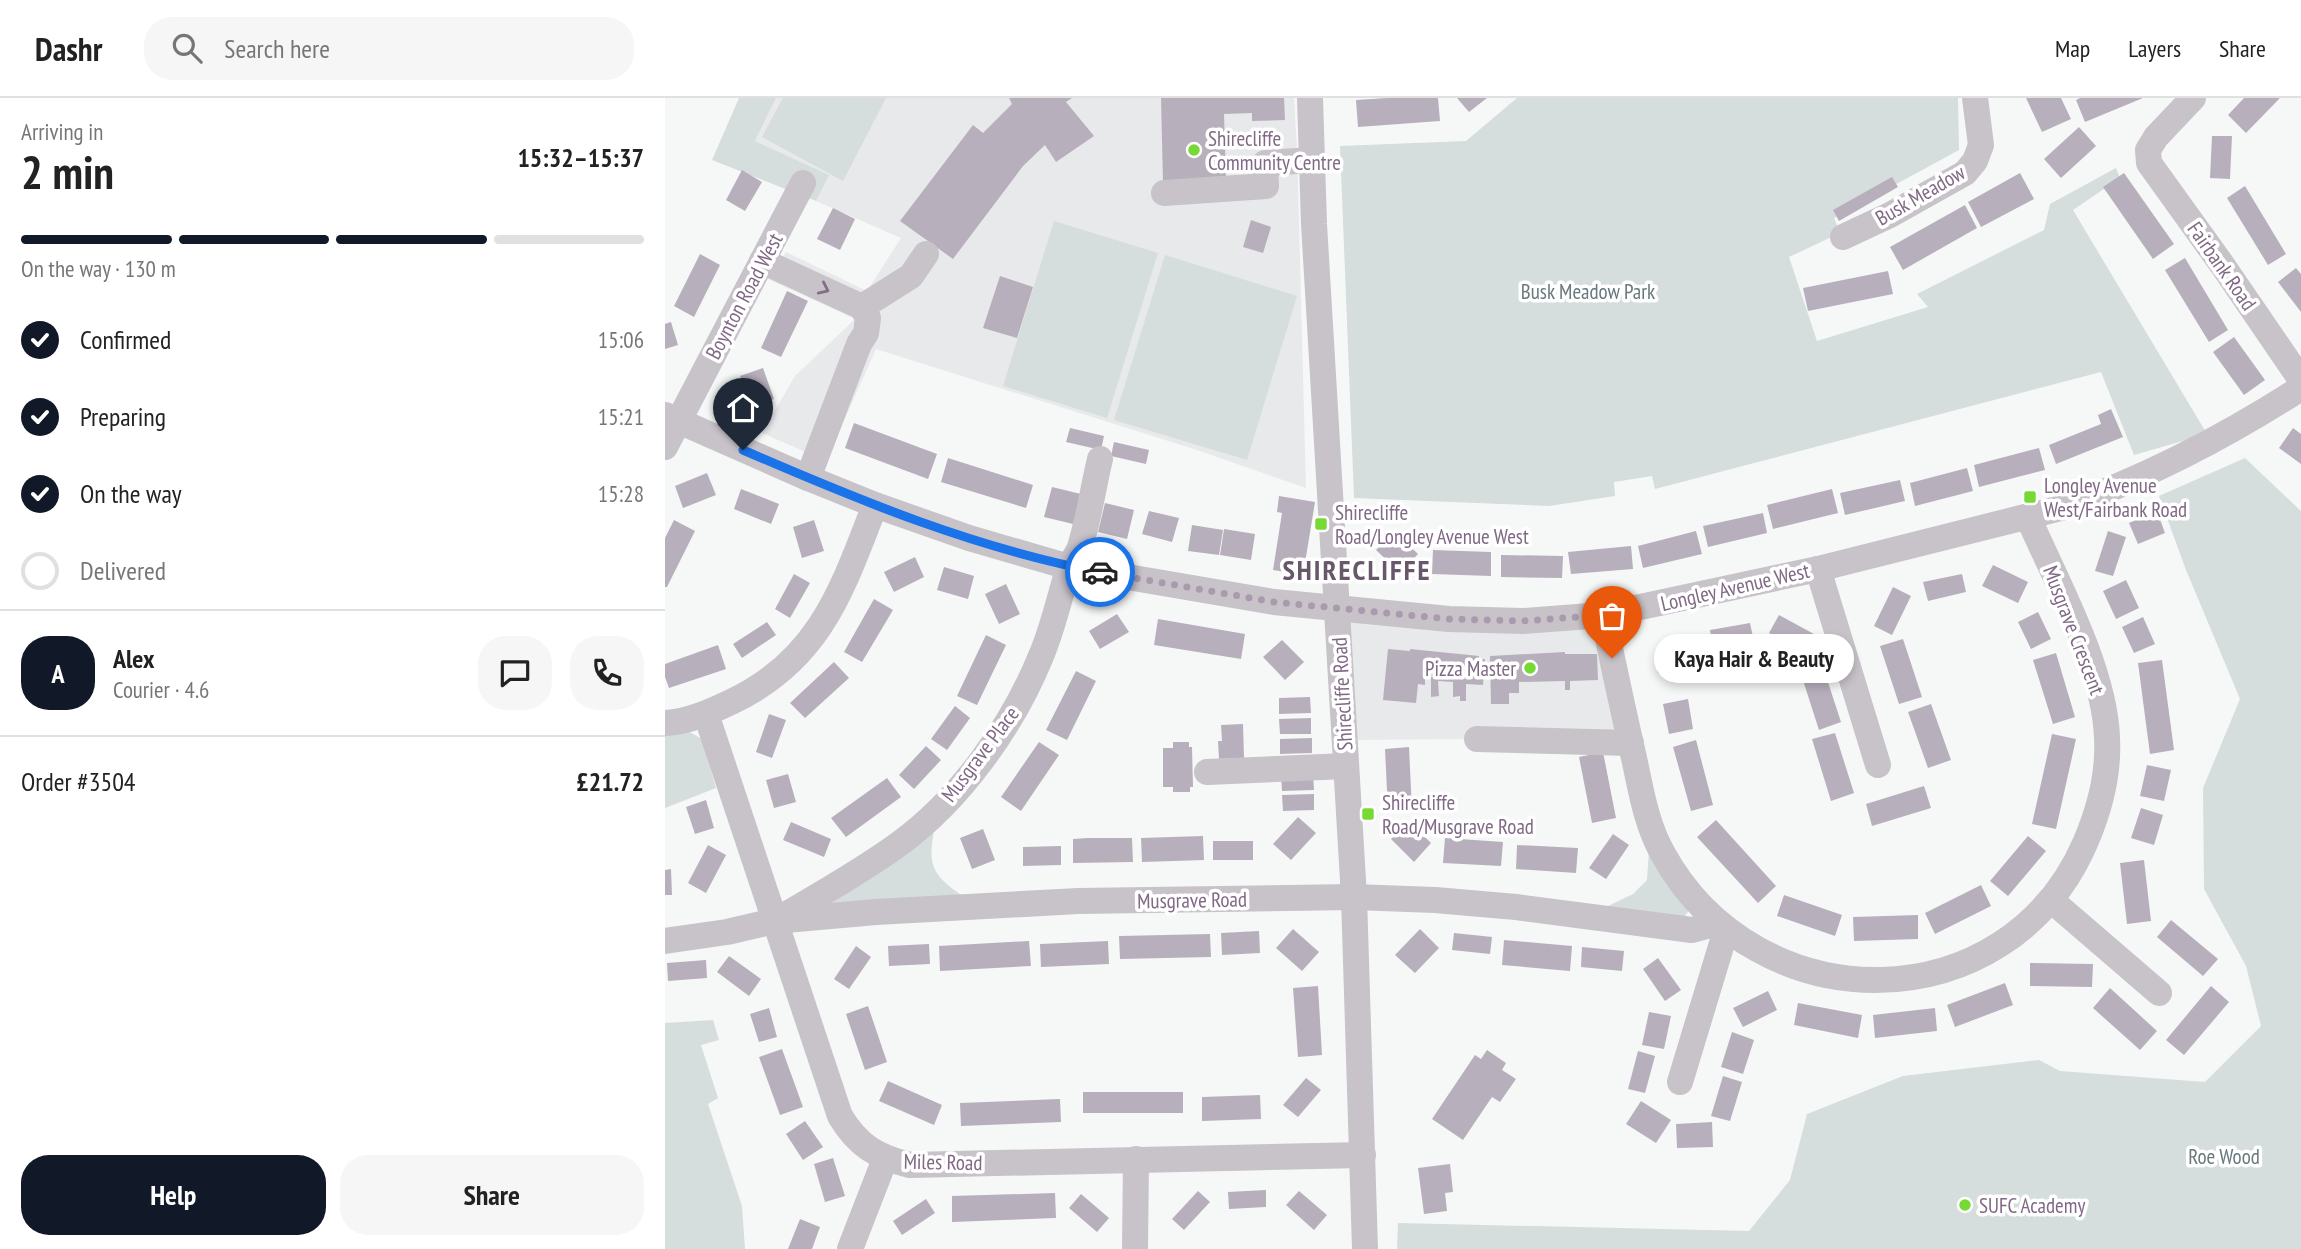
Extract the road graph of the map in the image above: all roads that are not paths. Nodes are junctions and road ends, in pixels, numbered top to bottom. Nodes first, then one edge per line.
1 (1310, 98) edge
2 (1975, 98) edge
3 (2193, 98) edge
4 (1312, 160) junction
5 (803, 183) dead end
6 (1164, 193) dead end
7 (1843, 237) dead end
8 (926, 254) dead end
9 (762, 261) junction
10 (862, 307) junction
11 (2301, 380) edge
12 (2301, 388) edge
13 (671, 418) edge
14 (665, 447) edge
15 (1100, 459) dead end
16 (808, 478) junction
17 (875, 505) junction
18 (2028, 517) junction
19 (1069, 567) junction
20 (1818, 569) junction
21 (1337, 610) junction
22 (1604, 615) junction
23 (706, 714) junction
24 (665, 723) edge
25 (1477, 739) dead end
26 (1631, 743) junction
27 (1878, 765) dead end
28 (1346, 766) junction
29 (1207, 772) dead end
30 (860, 870) junction
31 (1354, 897) junction
32 (2051, 900) junction
33 (876, 912) junction
34 (774, 921) junction
35 (1722, 926) junction
36 (665, 941) edge
37 (2159, 993) dead end
38 (1680, 1082) dead end
39 (1363, 1155) junction
40 (885, 1159) junction
41 (1136, 1159) junction
42 (850, 1249) edge
43 (1135, 1249) edge
44 (1365, 1249) edge

1 - 4 street, Shirecliffe Road
2 - 7 street, Busk Meadow
3 - 11 street, Fairbank Road
4 - 6 street
4 - 21 street, Shirecliffe Road
5 - 9 street, Boynton Road West
8 - 10 street
9 -> 10 street
9 - 13 street, Boynton Road West
10 - 16 street
12 - 18 street, Longley Avenue West
13 - 14 street, Boynton Road West
13 - 16 street, Longley Avenue West
15 - 19 street, Musgrave Place
16 - 17 street, Longley Avenue West
17 - 19 street, Longley Avenue West
17 - 23 street
18 - 20 street, Longley Avenue West
18 - 32 street, Musgrave Crescent
19 - 21 street, Longley Avenue West
19 - 30 street, Musgrave Place
20 - 22 street, Longley Avenue West
20 - 27 street
21 - 22 street, Longley Avenue West
21 - 28 street, Shirecliffe Road
22 - 26 street, Musgrave Crescent
23 - 24 street
23 - 34 street, Miles Road
25 - 26 street
26 - 35 street, Musgrave Crescent
28 - 29 street
28 - 31 street, Shirecliffe Road
30 - 33 street
30 - 34 street, Musgrave Place
31 - 33 street, Musgrave Road
31 - 35 street, Musgrave Road
31 - 39 street, Shirecliffe Road
32 - 35 street, Musgrave Crescent
32 - 37 street
33 - 34 street, Musgrave Road
34 - 36 street, Musgrave Road
34 - 40 street, Miles Road
35 - 38 street
39 - 41 street, Miles Road
39 - 44 street, Shirecliffe Road
40 - 41 street, Miles Road
40 - 42 street
41 - 43 street

